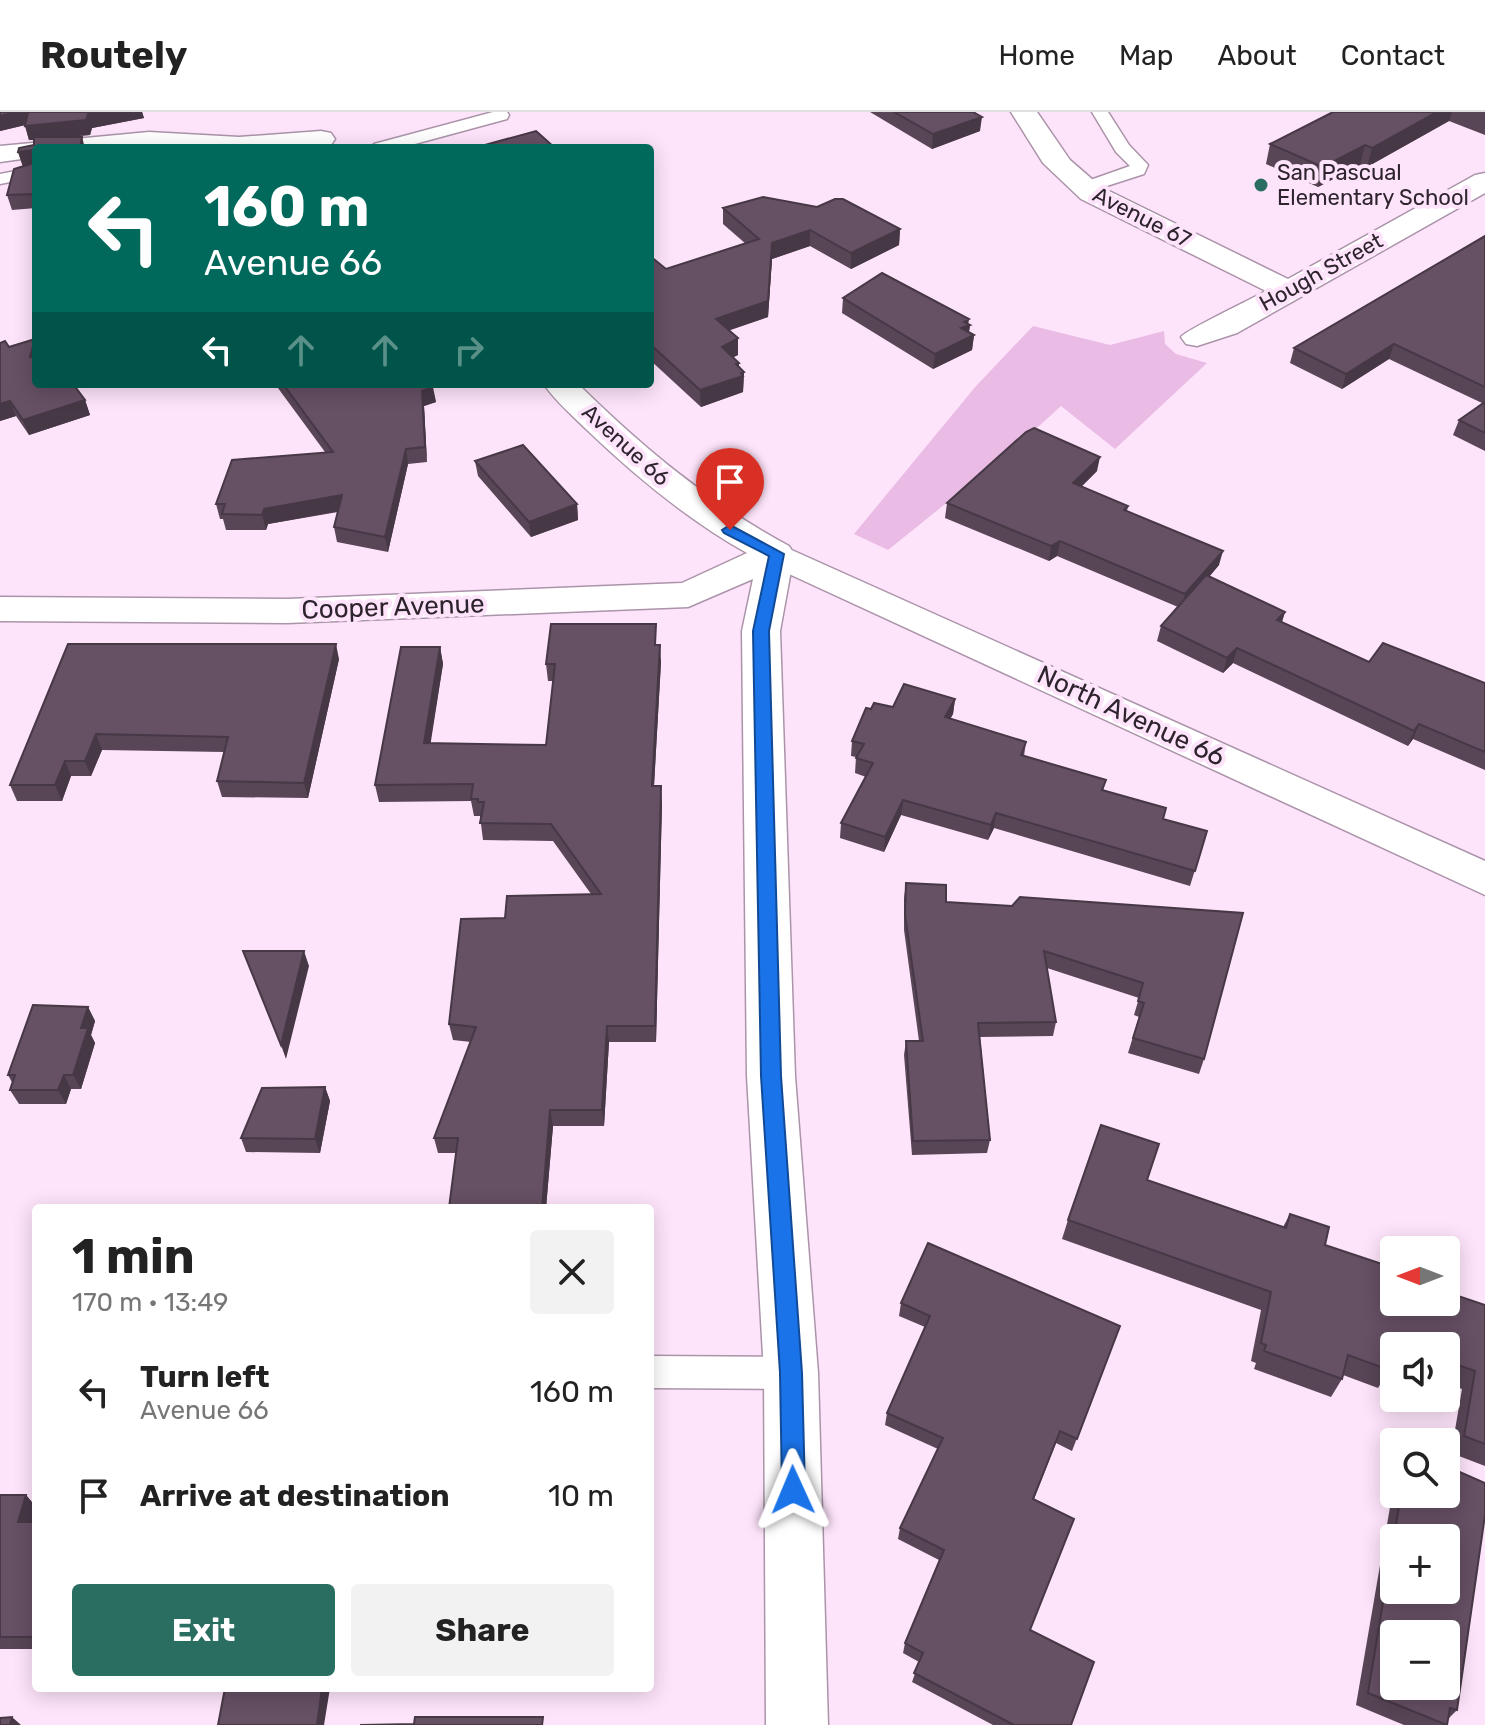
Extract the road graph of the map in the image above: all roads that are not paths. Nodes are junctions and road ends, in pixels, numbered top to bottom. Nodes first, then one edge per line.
1 (288, 112) edge
2 (1024, 112) edge
3 (1100, 112) edge
4 (501, 115) dead end
5 (98, 144) edge
6 (221, 144) edge
7 (326, 144) edge
8 (395, 144) edge
9 (32, 150) edge
10 (0, 154) edge
11 (32, 173) edge
12 (0, 179) edge
13 (1485, 181) edge
14 (1085, 188) junction
15 (1287, 290) junction
16 (1197, 337) dead end
17 (564, 388) edge
18 (776, 554) junction
19 (0, 609) edge
20 (1485, 879) edge
21 (654, 1372) edge
22 (791, 1373) junction
23 (797, 1725) edge

1 - 7 street
2 - 14 street, Avenue 67
3 - 14 lane
4 - 8 lane
5 - 6 street
9 - 10 street
11 - 12 lane
13 - 15 street, Hough Street
14 - 15 street, Avenue 67
15 - 16 street, Hough Street
17 - 18 street, Avenue 66
18 - 19 street, Cooper Avenue
18 - 20 street, North Avenue 66
18 - 22 street
21 - 22 lane
22 - 23 street

